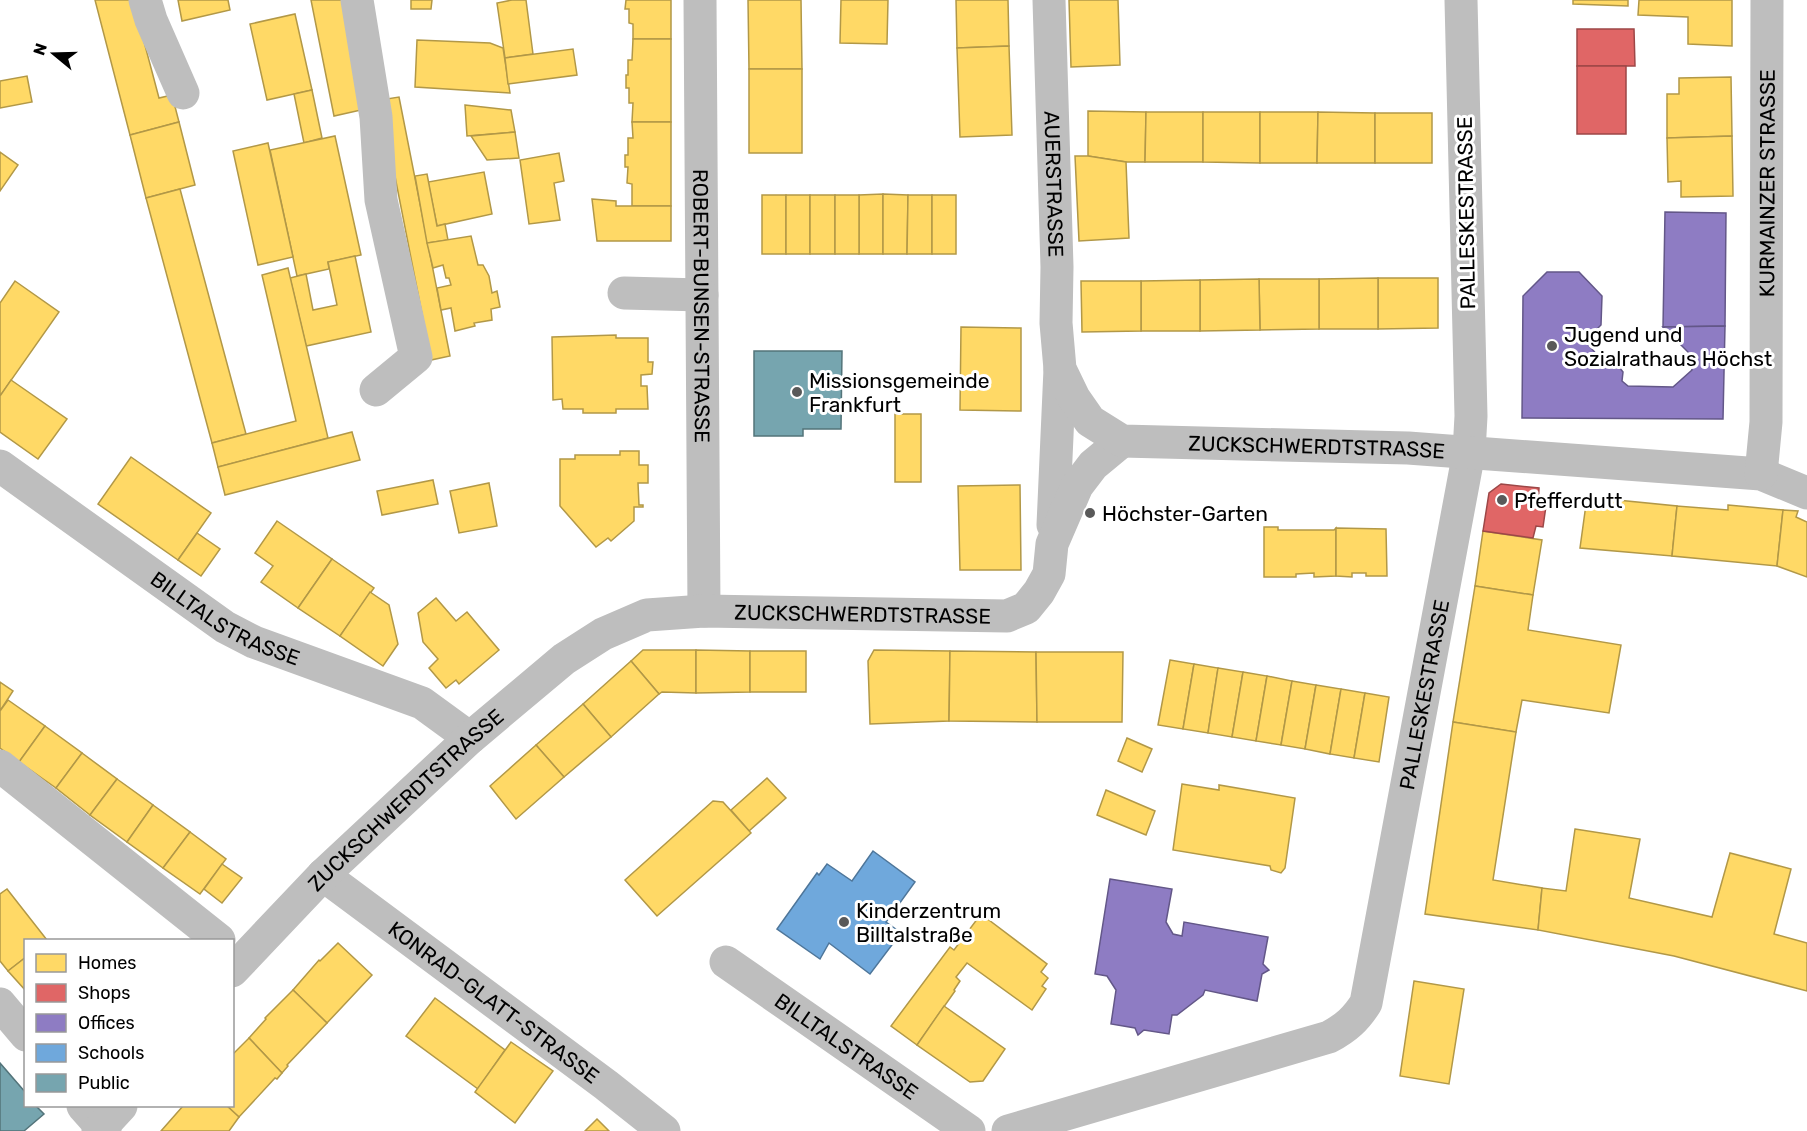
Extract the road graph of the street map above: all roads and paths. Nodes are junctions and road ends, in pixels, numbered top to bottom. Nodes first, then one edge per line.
1 (145, 0) edge
2 (357, 0) edge
3 (700, 0) edge
4 (1049, 0) edge
5 (1461, 0) edge
6 (1767, 0) edge
7 (183, 93) dead end
8 (624, 293) dead end
9 (702, 295) junction
10 (1060, 369) junction
11 (376, 390) dead end
12 (1122, 441) junction
13 (1468, 452) junction
14 (0, 466) edge
15 (1761, 474) junction
16 (1807, 493) edge
17 (1052, 544) junction
18 (704, 611) junction
19 (470, 738) junction
20 (0, 766) edge
21 (324, 875) junction
22 (211, 939) edge
23 (234, 954) edge
24 (726, 962) dead end
25 (0, 1004) edge
26 (24, 1033) edge
27 (664, 1131) edge
28 (969, 1131) edge
29 (1008, 1131) edge

1 - 7 street
2 - 11 street
3 - 9 street, ROBERT-BUNSEN-STRASSE
4 - 10 street, AUERSTRASSE
5 - 13 street, PALLESKESTRASSE
6 - 15 street, KURMAINZER STRASSE
8 - 9 street
9 - 18 street, ROBERT-BUNSEN-STRASSE
10 - 12 street, AUERSTRASSE
10 - 17 street, AUERSTRASSE
12 - 13 street, ZUCKSCHWERDTSTRASSE
12 - 17 street, ZUCKSCHWERDTSTRASSE
13 - 15 street, ZUCKSCHWERDTSTRASSE
13 - 29 street, PALLESKESTRASSE
14 - 19 street, BILLTALSTRASSE
15 - 16 street, ZUCKSCHWERDTSTRASSE
17 - 18 street, ZUCKSCHWERDTSTRASSE
18 - 19 street, ZUCKSCHWERDTSTRASSE
19 - 21 street, ZUCKSCHWERDTSTRASSE
20 - 22 street
21 - 23 street, ZUCKSCHWERDTSTRASSE
21 - 27 street, KONRAD-GLATT-STRASSE
24 - 28 street, BILLTALSTRASSE
25 - 26 street

